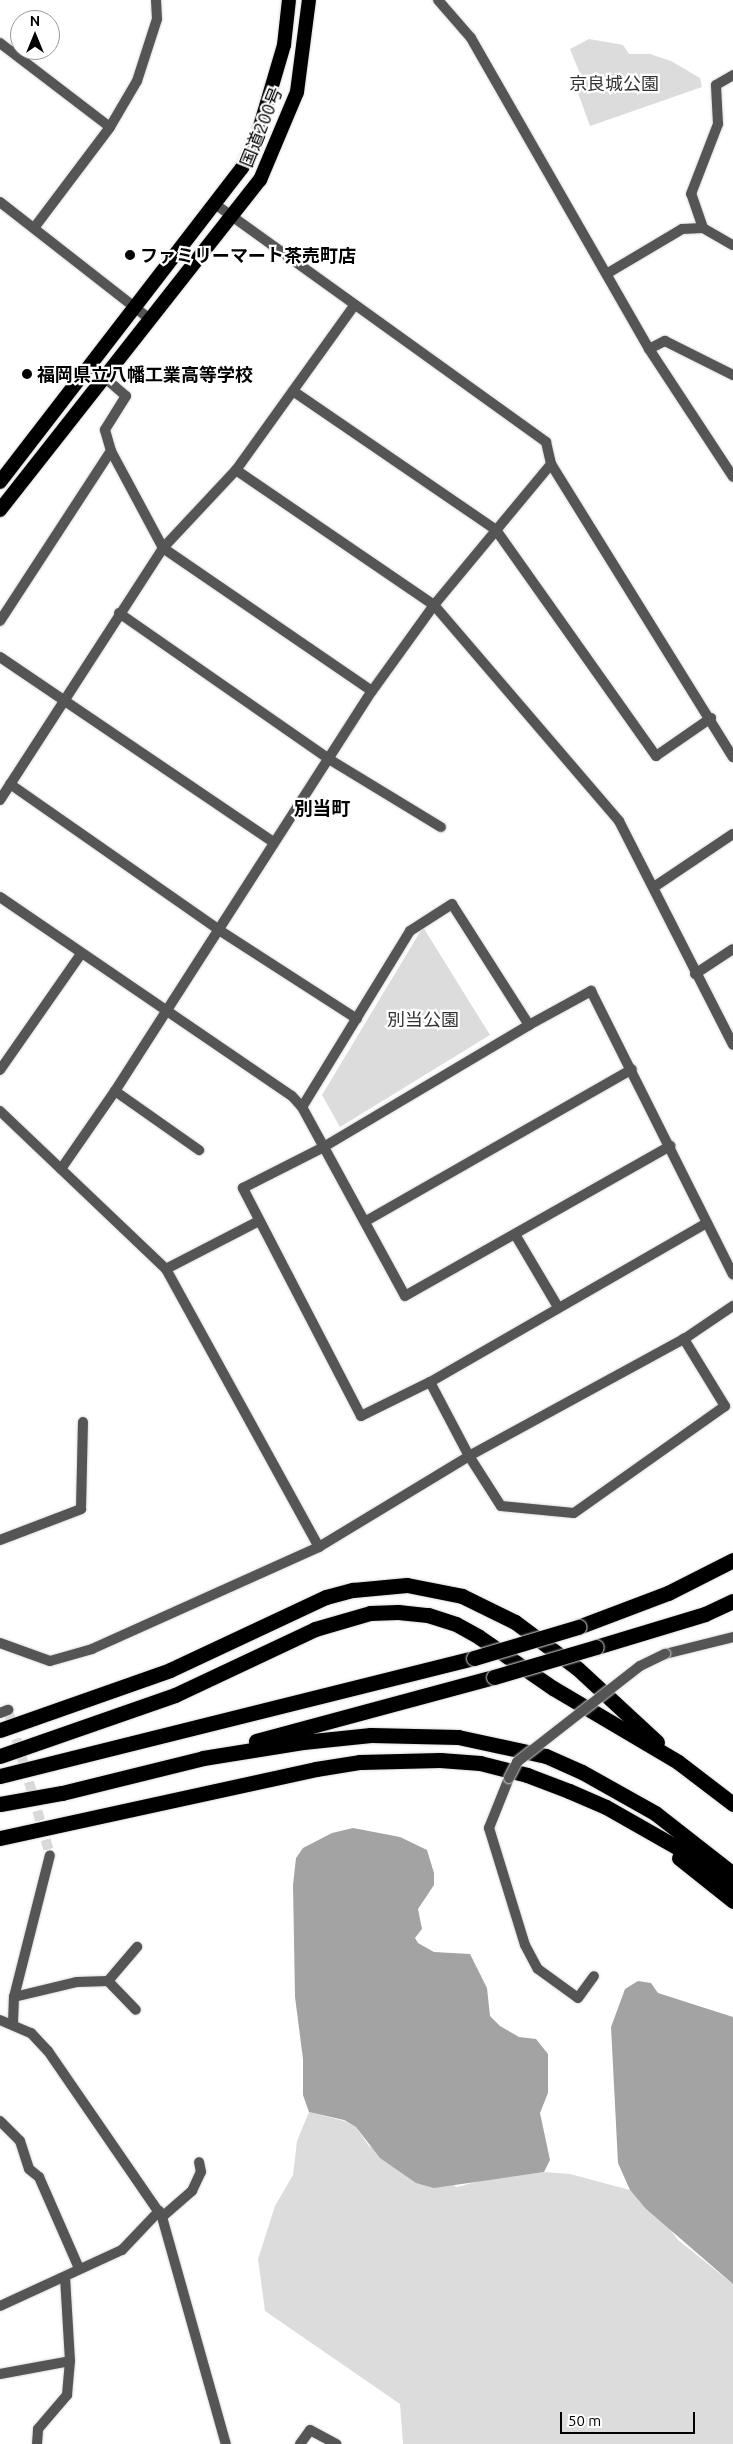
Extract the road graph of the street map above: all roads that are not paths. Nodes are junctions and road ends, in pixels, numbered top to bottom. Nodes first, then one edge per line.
1 (156, 0) edge
2 (289, 0) edge
3 (309, 0) edge
4 (438, 0) edge
5 (0, 43) edge
6 (733, 75) edge
7 (110, 128) junction
8 (0, 202) edge
9 (215, 204) junction
10 (232, 214) junction
11 (34, 228) junction
12 (703, 228) junction
13 (733, 245) edge
14 (608, 273) junction
15 (354, 306) junction
16 (136, 308) junction
17 (150, 319) junction
18 (649, 349) junction
19 (733, 375) edge
20 (104, 377) junction
21 (293, 391) junction
22 (112, 451) junction
23 (551, 464) junction
24 (236, 470) junction
25 (733, 477) edge
26 (0, 482) edge
27 (0, 510) edge
28 (496, 530) junction
29 (163, 548) junction
30 (434, 605) junction
31 (119, 613) junction
32 (0, 621) edge
33 (0, 657) edge
34 (372, 691) junction
35 (64, 698) junction
36 (711, 718) junction
37 (733, 757) edge
38 (329, 759) junction
39 (10, 784) junction
40 (0, 800) edge
41 (441, 827) dead end
42 (733, 834) edge
43 (273, 842) junction
44 (654, 887) junction
45 (0, 897) edge
46 (219, 930) junction
47 (733, 949) edge
48 (81, 954) junction
49 (695, 974) junction
50 (167, 1010) junction
51 (356, 1019) junction
52 (529, 1024) junction
53 (733, 1045) edge
54 (632, 1069) junction
55 (0, 1070) edge
56 (116, 1091) junction
57 (302, 1107) junction
58 (0, 1111) edge
59 (670, 1146) junction
60 (322, 1148) junction
61 (199, 1150) dead end
62 (61, 1170) junction
63 (259, 1221) junction
64 (366, 1221) junction
65 (705, 1224) junction
66 (516, 1236) junction
67 (166, 1269) junction
68 (733, 1274) edge
69 (733, 1306) edge
70 (558, 1307) junction
71 (684, 1339) junction
72 (430, 1382) junction
73 (83, 1422) dead end
74 (470, 1456) junction
75 (0, 1540) edge
76 (319, 1548) junction
77 (733, 1560) edge
78 (733, 1601) edge
79 (733, 1637) edge
80 (0, 1643) edge
81 (0, 1730) edge
82 (0, 1756) edge
83 (678, 1762) junction
84 (0, 1776) edge
85 (62, 1794) junction
86 (0, 1804) edge
87 (733, 1804) edge
88 (638, 1826) junction
89 (0, 1838) edge
90 (50, 1855) tunnel mouth
91 (733, 1874) edge
92 (733, 1884) edge
93 (733, 1901) edge
94 (137, 1947) dead end
95 (594, 1976) dead end
96 (108, 1981) junction
97 (14, 1997) junction
98 (136, 2010) dead end
99 (0, 2020) edge
100 (14, 2024) junction
101 (0, 2120) edge
102 (199, 2162) dead end
103 (160, 2214) junction
104 (79, 2268) junction
105 (65, 2277) junction
106 (0, 2306) edge
107 (70, 2361) junction
108 (0, 2374) edge
109 (37, 2444) edge
110 (226, 2444) edge
111 (300, 2444) edge
112 (336, 2444) edge

1 - 7 street
2 - 9 highway, 国道200号
3 - 10 highway, 国道200号
4 - 14 street
5 - 7 street
6 - 12 street
7 - 11 street
8 - 11 street
9 - 10 street
9 - 16 highway, 国道200号
10 - 15 street
10 - 17 highway, 国道200号
11 - 16 street
12 - 13 street
12 - 14 street
14 - 18 street
15 - 21 street
15 - 23 street
16 - 17 street
16 - 26 highway, 国道200号
17 - 20 highway, 国道200号
18 - 19 street
18 - 25 street
20 - 22 street
20 - 27 highway, 国道200号
21 - 24 street
21 - 28 street
22 - 29 street
22 - 32 street
23 - 28 street
23 - 36 street
24 - 29 street
24 - 30 street
28 - 30 street
28 - 36 street
29 - 31 street
29 - 34 street
30 - 34 street
30 - 44 street
31 - 35 street
31 - 38 street
33 - 35 street
34 - 38 street
35 - 39 street
35 - 43 street
36 - 37 street
38 - 41 street
38 - 43 street
39 - 40 street
39 - 46 street
42 - 44 street
43 - 46 street
44 - 49 street
45 - 48 street
46 - 50 street
46 - 51 street
47 - 49 street
48 - 50 street
48 - 55 street
49 - 53 street
50 - 56 street
50 - 57 street
51 - 52 street
51 - 57 street
52 - 54 street
52 - 60 street
54 - 59 street
54 - 64 street
56 - 61 street
56 - 62 street
57 - 60 street
58 - 62 street
59 - 65 street
59 - 66 street
60 - 63 street
60 - 64 street
62 - 67 street
63 - 67 street
63 - 72 street
64 - 66 street
65 - 68 street
65 - 70 street
66 - 70 street
67 - 76 street
69 - 71 street
70 - 72 street
71 - 74 street
71 - 74 street
72 - 74 street
73 - 75 street
74 - 76 street
76 - 80 street
77 - 84 highway, bridge
78 - 85 highway, bridge
79 - 95 street, bridge
81 - 83 highway
82 - 83 highway
83 - 87 highway
85 - 86 highway
85 - 91 highway
88 - 89 highway
88 - 92 highway
88 - 93 highway
90 - 97 street
94 - 96 street
96 - 97 street
96 - 98 street
97 - 100 street
99 - 100 street
100 - 103 street
101 - 104 street
102 - 103 street
103 - 104 street
103 - 110 street
104 - 105 street
105 - 106 street
105 - 107 street
107 - 108 street
107 - 109 street
111 - 112 street

